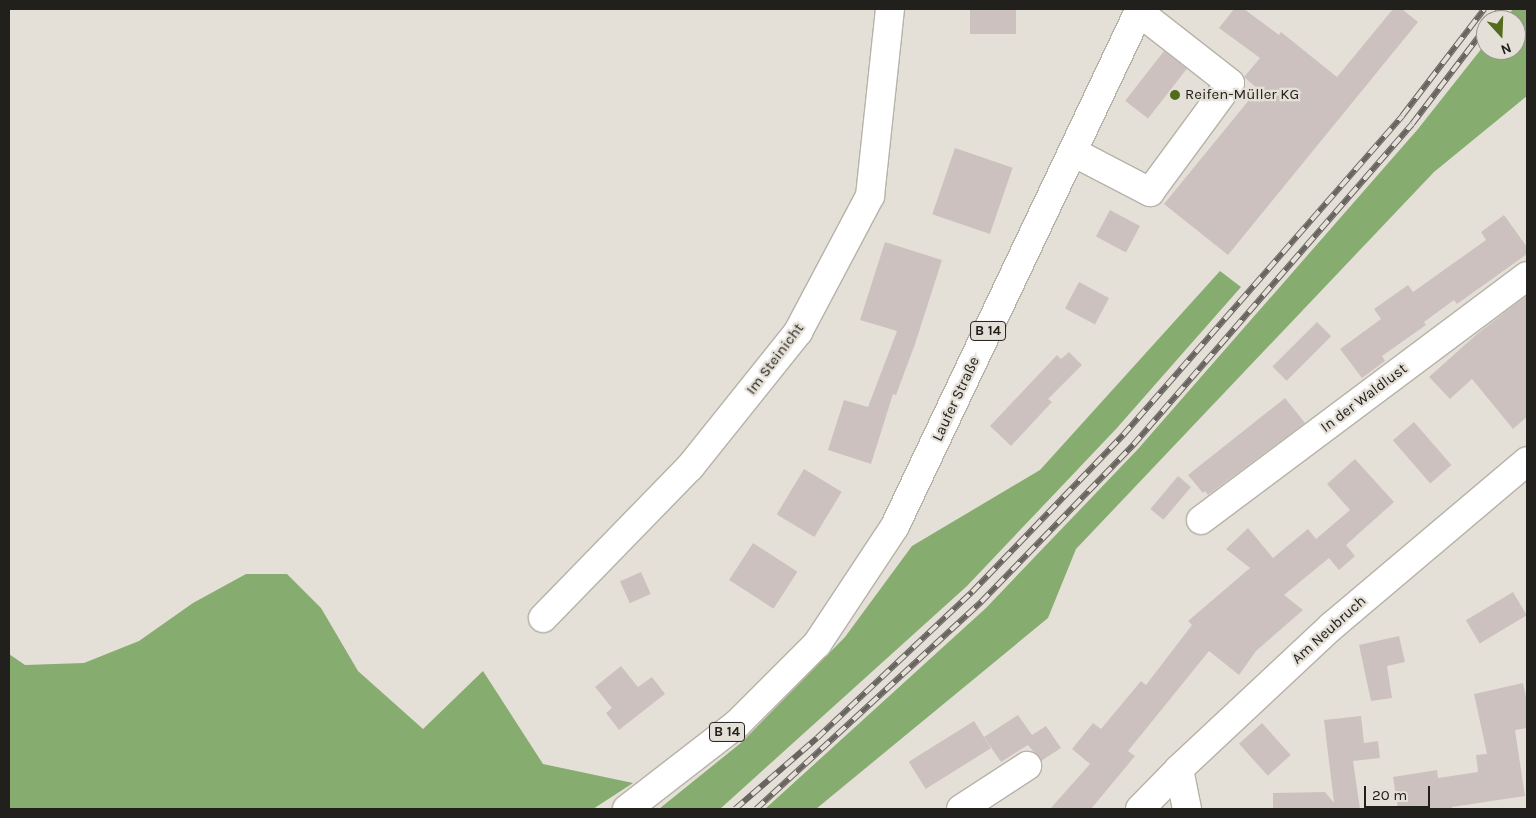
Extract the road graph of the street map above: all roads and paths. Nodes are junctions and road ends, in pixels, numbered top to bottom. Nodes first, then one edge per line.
1 (890, 9) edge
2 (1140, 11) edge
3 (1072, 152) junction
4 (1527, 276) edge
5 (1527, 461) edge
6 (1201, 520) dead end
7 (543, 618) dead end
8 (1027, 766) dead end
9 (1179, 769) junction
10 (628, 809) edge
11 (961, 809) edge
12 (1140, 809) edge
13 (1187, 809) edge

1 - 7 street, Im Steinicht
2 - 3 street, Laufer Straße / B 14
2 - 3 street
3 - 10 street, Laufer Straße / B 14
4 - 6 street, In der Waldlust
5 - 9 street, Am Neubruch
8 - 11 street
9 - 12 street, Am Neubruch
9 - 13 street

